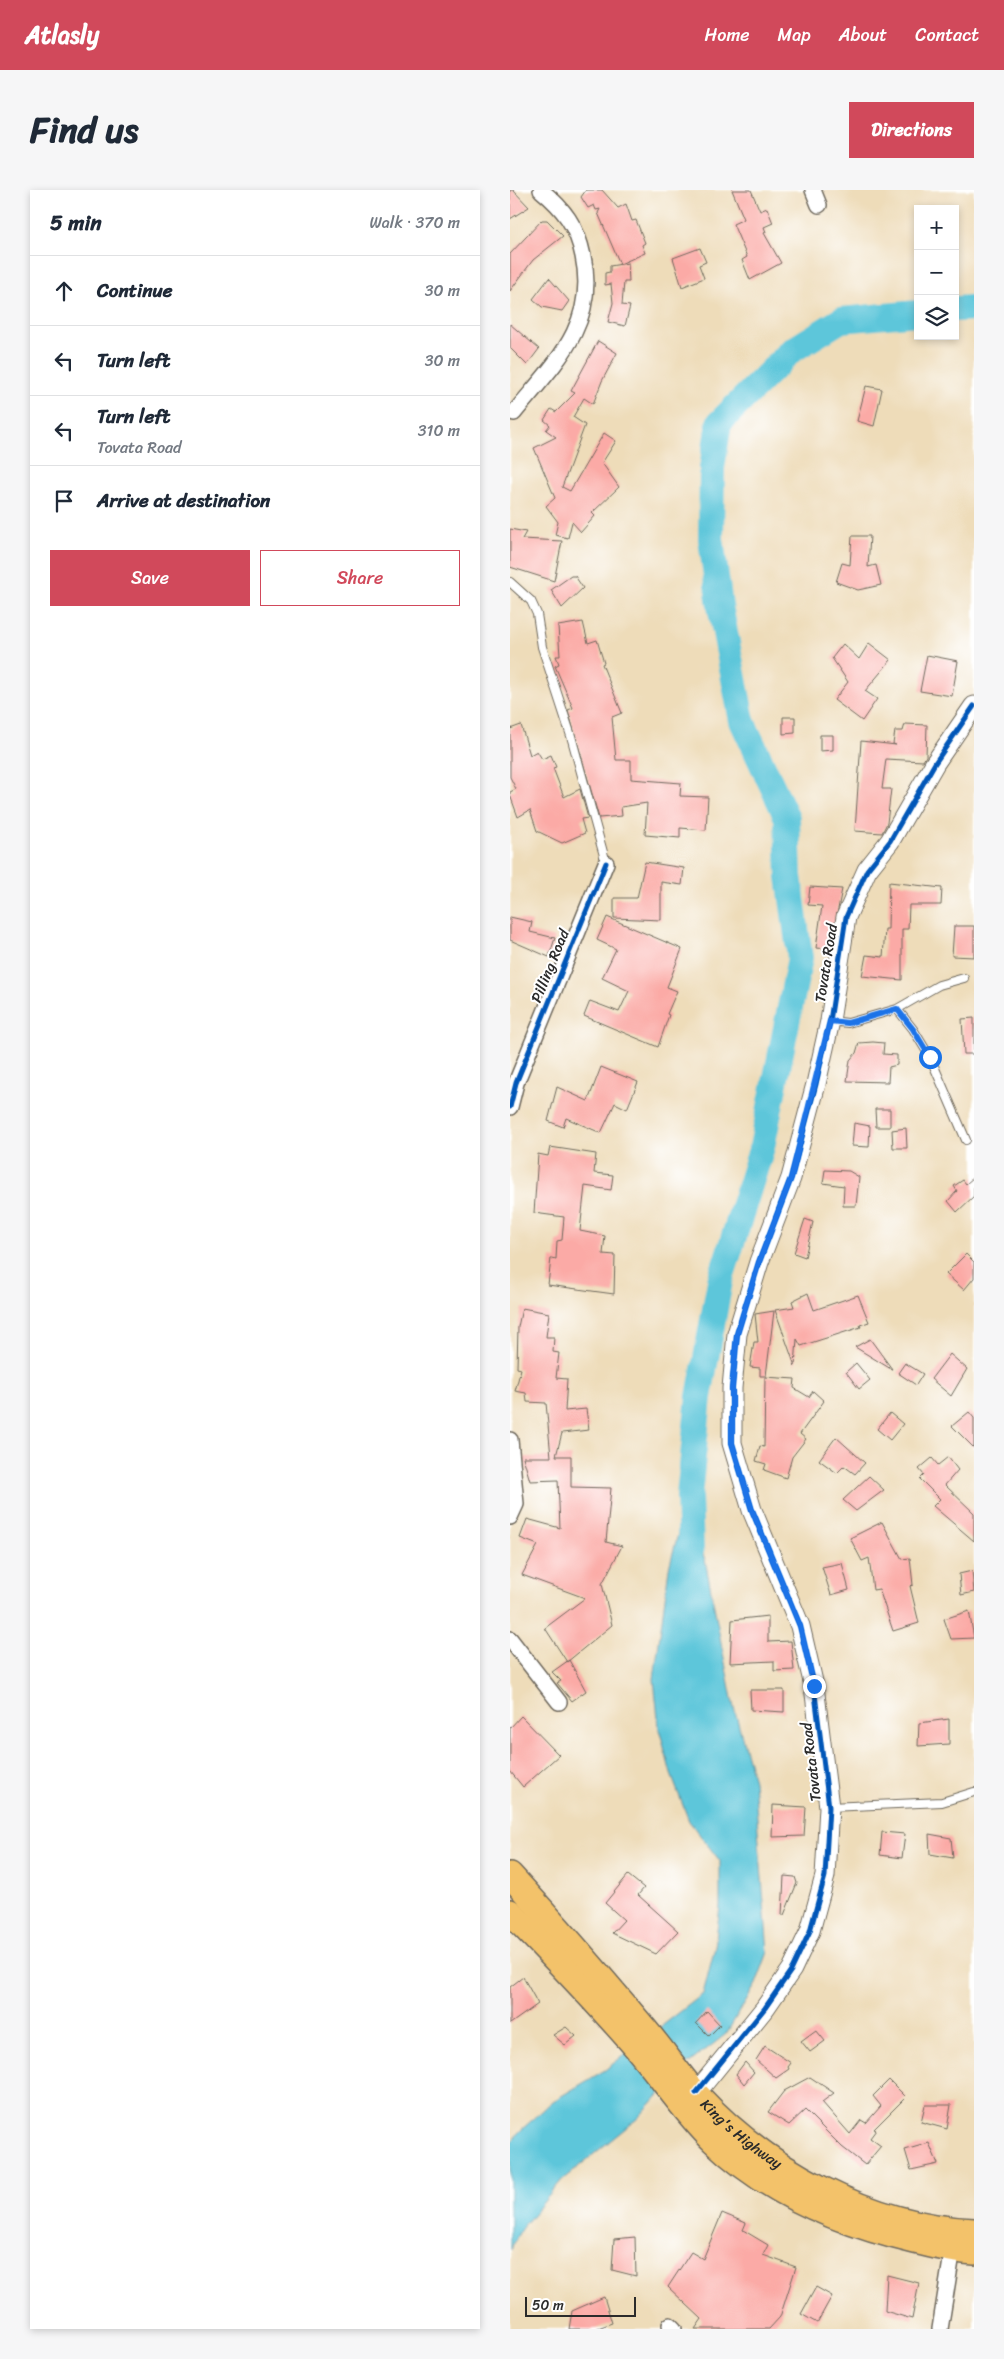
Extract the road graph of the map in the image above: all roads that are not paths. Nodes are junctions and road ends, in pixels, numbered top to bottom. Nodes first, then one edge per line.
1 (541, 190) edge
2 (813, 190) edge
3 (819, 205) dead end
4 (514, 414) dead end
5 (510, 582) edge
6 (974, 706) edge
7 (606, 863) joint
8 (964, 978) dead end
9 (897, 1009) junction
10 (830, 1021) junction
11 (510, 1107) edge
12 (966, 1140) dead end
13 (510, 1447) edge
14 (510, 1517) edge
15 (510, 1639) edge
16 (559, 1702) dead end
17 (974, 1792) edge
18 (829, 1807) junction
19 (510, 1875) edge
20 (510, 1912) edge
21 (637, 2034) junction
22 (684, 2089) junction
23 (964, 2241) edge
24 (940, 2329) edge

1 - 4 street
2 - 3 street
5 - 7 lane
6 - 10 street, Tovata Road
7 - 11 street, Pilling Road
8 - 9 lane
9 - 10 lane
9 - 12 lane
10 - 18 street, Tovata Road
13 - 14 street
15 - 16 street
17 - 18 lane
18 - 22 street, Tovata Road
19 - 21 highway, King's Highway
20 - 21 highway, King's Highway
21 - 22 highway, King's Highway
22 - 23 highway, King's Highway
23 - 24 street

